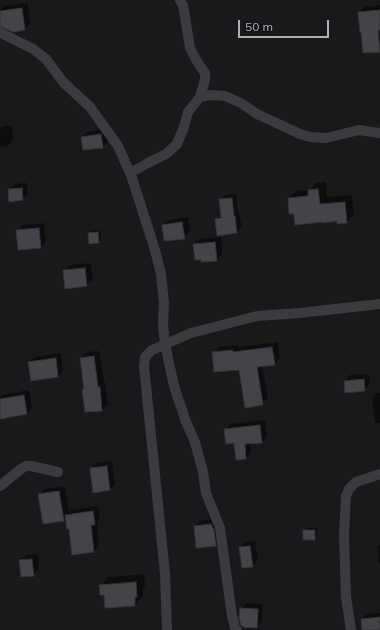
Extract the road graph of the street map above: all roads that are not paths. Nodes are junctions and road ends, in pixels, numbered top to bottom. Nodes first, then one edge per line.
1 (180, 0) edge
2 (0, 32) edge
3 (200, 97) junction
4 (380, 133) edge
5 (130, 173) junction
6 (380, 304) edge
7 (165, 344) junction
8 (58, 472) dead end
9 (380, 474) edge
10 (0, 486) edge
11 (167, 630) edge
12 (238, 630) edge
13 (351, 630) edge

1 - 3 street
2 - 5 street
3 - 4 street
3 - 5 street
5 - 7 street
6 - 7 street
7 - 11 street
7 - 12 street
8 - 10 street
9 - 13 street

